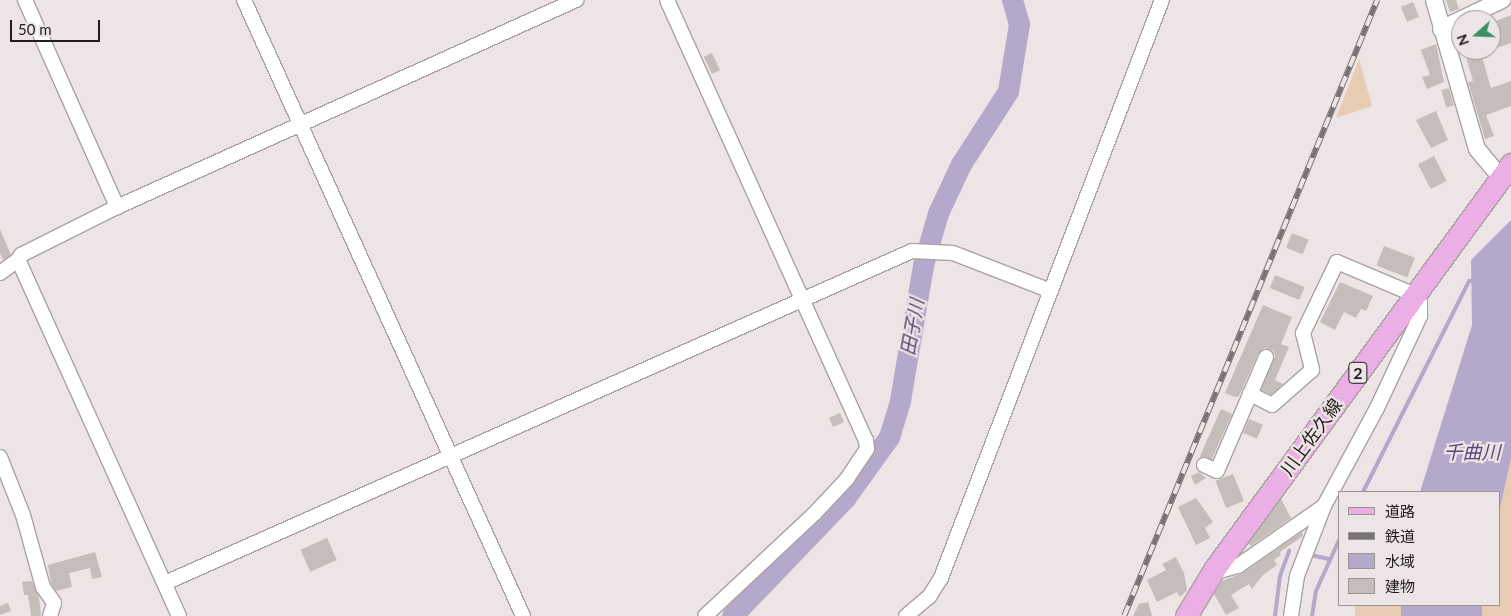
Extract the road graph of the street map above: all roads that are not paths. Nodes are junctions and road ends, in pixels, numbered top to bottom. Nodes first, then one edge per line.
1 (25, 0) edge
2 (244, 0) edge
3 (576, 0) edge
4 (667, 0) edge
5 (1162, 0) edge
6 (1434, 0) edge
7 (1502, 0) edge
8 (1441, 29) junction
9 (299, 124) junction
10 (1506, 171) edge
11 (117, 207) junction
12 (18, 260) junction
13 (0, 273) edge
14 (1051, 291) junction
15 (1414, 295) junction
16 (802, 297) junction
17 (1266, 357) dead end
18 (1250, 394) junction
19 (0, 457) edge
20 (451, 457) junction
21 (1204, 465) dead end
22 (1324, 506) junction
23 (1215, 568) junction
24 (165, 584) junction
25 (50, 616) edge
26 (179, 616) edge
27 (523, 616) edge
28 (705, 616) edge
29 (906, 616) edge
30 (1186, 616) edge
31 (1291, 616) edge

1 - 11 street
2 - 9 street
3 - 9 street
4 - 16 street
5 - 14 street
6 - 8 street
7 - 8 street
8 - 10 street
9 - 11 street
9 - 20 street
10 - 15 main road, 川上佐久線 / 2
11 - 12 street
12 - 13 street
12 - 24 street
14 - 16 street
14 - 29 street
15 - 18 street
15 - 22 street
15 - 23 main road, 川上佐久線 / 2
16 - 20 street
16 - 28 street
17 - 18 street
18 - 21 street
19 - 25 street
20 - 24 street
20 - 27 street
22 - 23 street
22 - 31 street
23 - 30 main road, 川上佐久線 / 2
24 - 26 street

